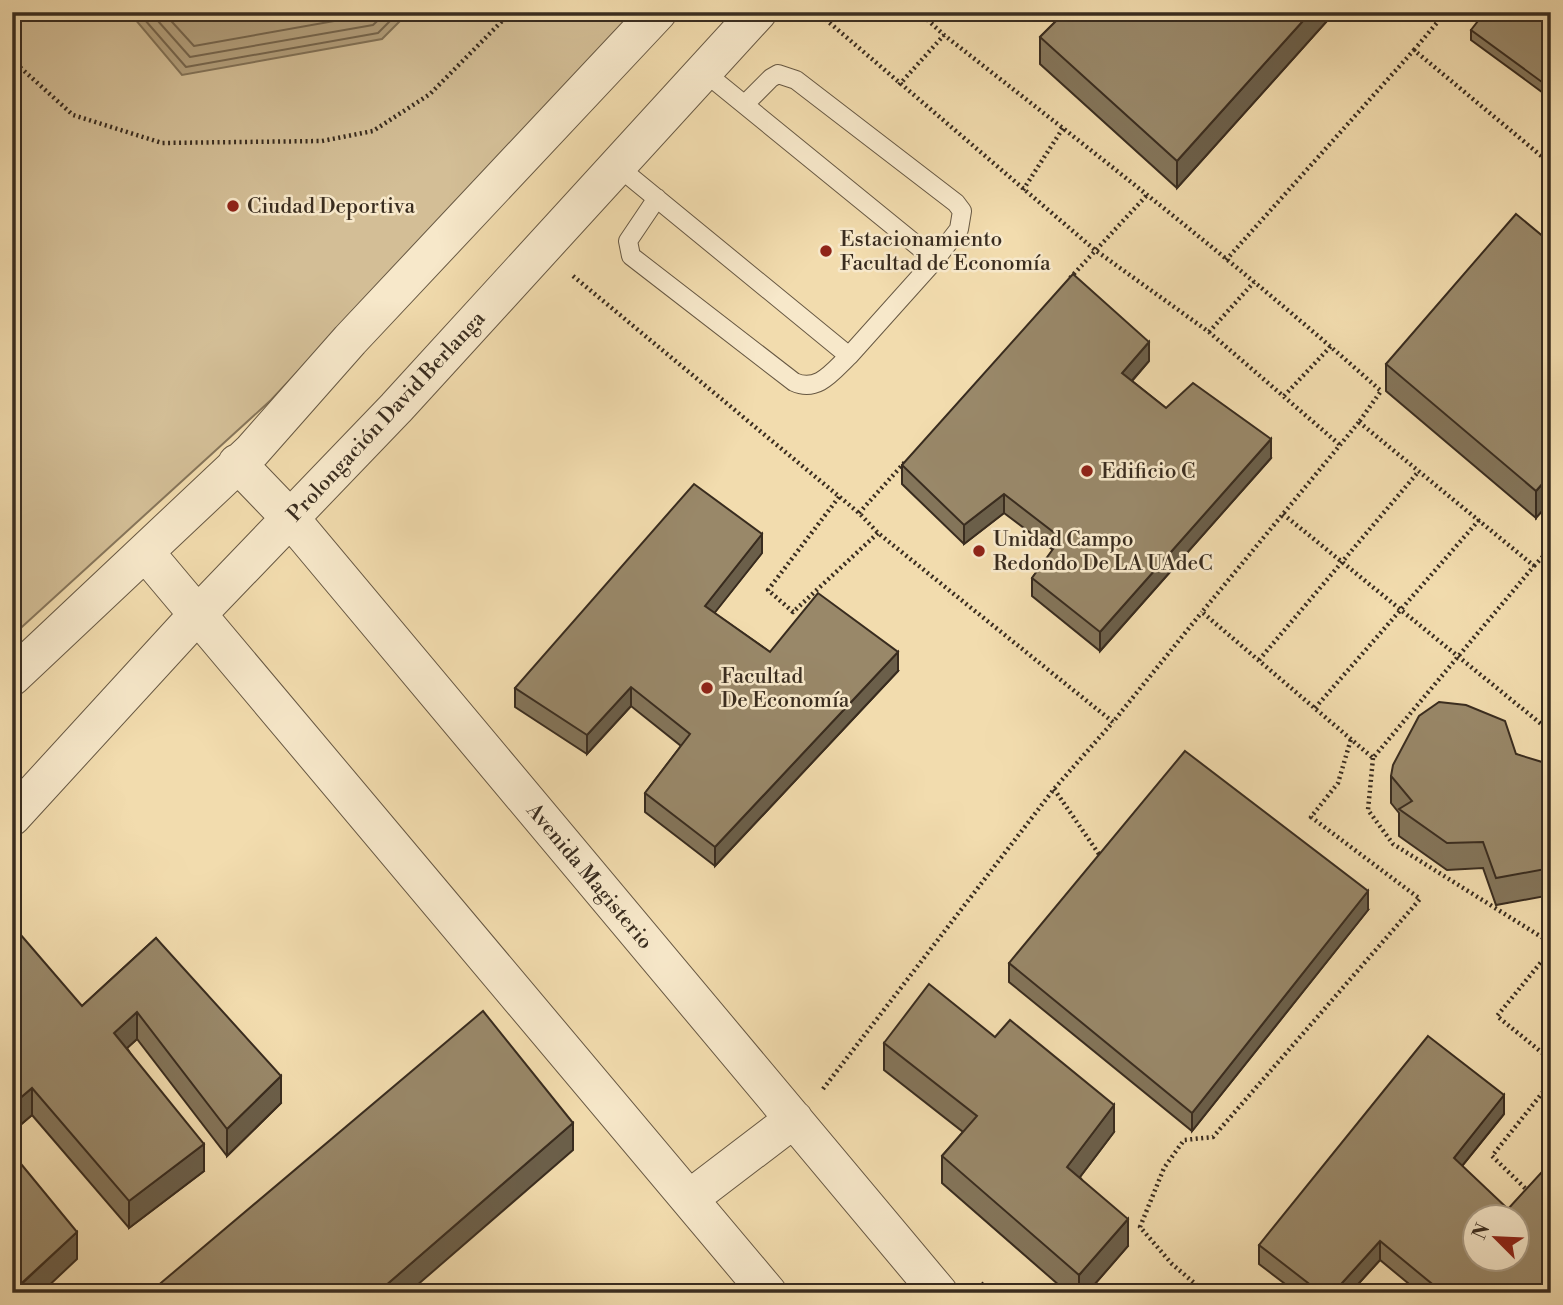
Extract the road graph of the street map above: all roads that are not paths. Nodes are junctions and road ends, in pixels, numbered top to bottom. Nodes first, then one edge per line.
1 (658, 12) edge
2 (758, 12) edge
3 (703, 71) junction
4 (745, 104) junction
5 (617, 165) junction
6 (657, 198) junction
7 (935, 260) junction
8 (849, 356) junction
9 (237, 463) junction
10 (291, 519) junction
11 (145, 552) junction
12 (198, 614) junction
13 (12, 677) edge
14 (12, 817) edge
15 (794, 1119) junction
16 (689, 1199) junction
17 (768, 1293) edge
18 (939, 1293) edge

1 - 9 street
2 - 3 street, Prolongación David Berlanga
3 - 4 lane
3 - 5 street, Prolongación David Berlanga
4 - 7 lane
4 - 7 lane
5 - 6 lane
5 - 10 street, Prolongación David Berlanga
6 - 8 lane
6 - 8 lane
7 - 8 lane
9 - 10 street, Avenida Magisterio
9 - 11 street
10 - 12 street, Prolongación David Berlanga
10 - 15 street, Avenida Magisterio
11 - 12 street
11 - 13 street
12 - 14 street, Prolongación David Berlanga
12 - 16 street
15 - 16 street
15 - 18 street, Avenida Magisterio
16 - 17 street

